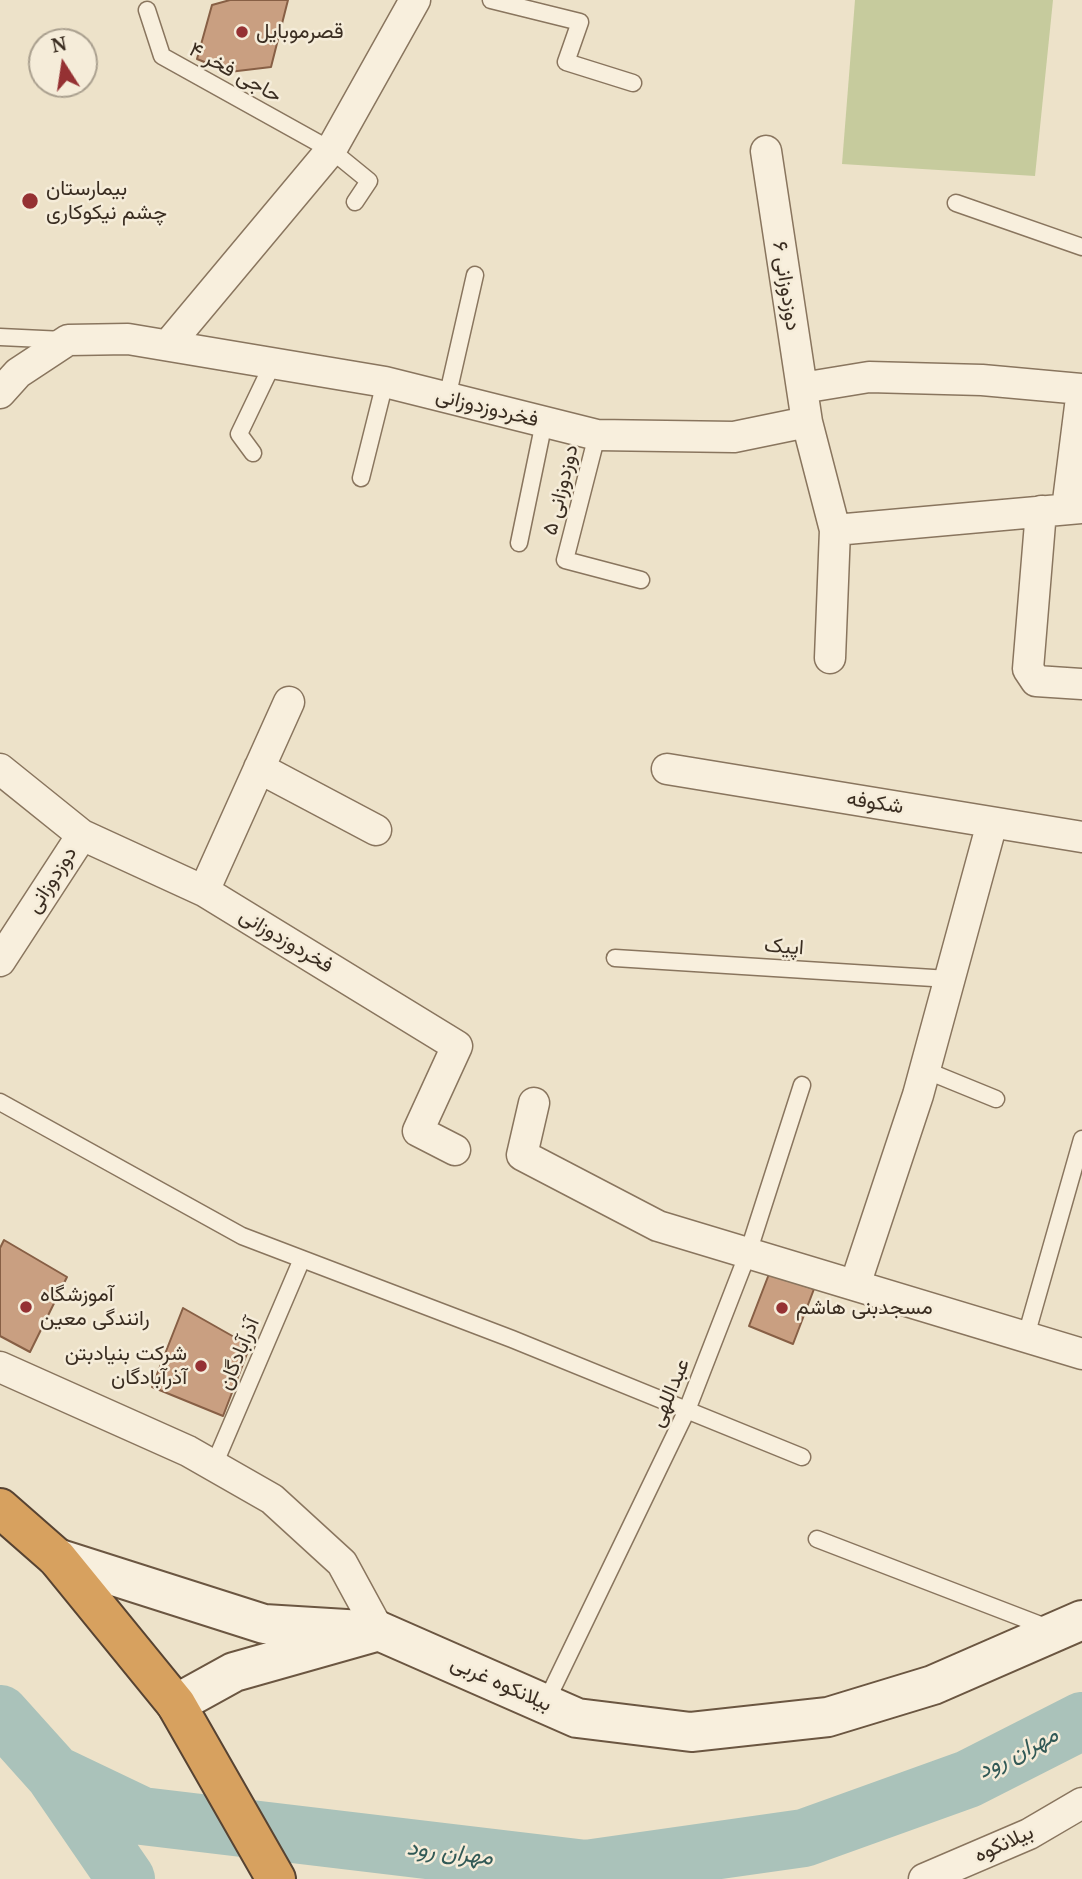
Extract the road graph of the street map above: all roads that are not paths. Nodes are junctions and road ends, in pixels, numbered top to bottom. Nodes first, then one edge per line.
1 (415, 0) edge
2 (491, 0) edge
3 (147, 10) dead end
4 (633, 83) dead end
5 (331, 150) junction
6 (766, 151) dead end
7 (355, 202) dead end
8 (956, 203) dead end
9 (1082, 247) edge
10 (475, 275) dead end
11 (0, 337) edge
12 (68, 340) junction
13 (168, 345) junction
14 (273, 363) junction
15 (385, 382) junction
16 (802, 388) junction
17 (1082, 390) edge
18 (0, 393) edge
19 (447, 398) junction
20 (544, 422) junction
21 (807, 422) junction
22 (597, 435) junction
23 (253, 453) dead end
24 (361, 478) dead end
25 (1063, 509) edge
26 (835, 530) junction
27 (519, 543) dead end
28 (641, 580) dead end
29 (830, 658) dead end
30 (1082, 684) edge
31 (289, 702) dead end
32 (259, 768) junction
33 (0, 769) edge
34 (667, 769) dead end
35 (992, 822) junction
36 (376, 830) dead end
37 (82, 835) junction
38 (1082, 837) edge
39 (204, 891) junction
40 (615, 958) dead end
41 (0, 961) edge
42 (950, 979) junction
43 (925, 1070) junction
44 (802, 1085) dead end
45 (996, 1099) dead end
46 (0, 1102) edge
47 (534, 1103) dead end
48 (1082, 1139) edge
49 (455, 1150) dead end
50 (748, 1253) junction
51 (302, 1259) junction
52 (855, 1285) junction
53 (1026, 1336) junction
54 (1082, 1354) edge
55 (0, 1367) edge
56 (687, 1410) junction
57 (802, 1457) dead end
58 (214, 1465) junction
59 (0, 1508) edge
60 (817, 1539) dead end
61 (57, 1558) junction
62 (1069, 1625) edge
63 (379, 1631) junction
64 (176, 1704) junction
65 (545, 1704) junction
66 (1082, 1803) edge
67 (276, 1879) edge
68 (924, 1879) edge

1 - 5 street
2 - 4 lane
3 - 5 lane, حاجی فخر ۴
5 - 7 lane, حاجی فخر ۴
5 - 13 street
6 - 16 street, دوزدوزانی ۶
8 - 9 lane
10 - 19 lane
11 - 12 lane
12 - 13 street, فخردوزدوزانی
12 - 18 street
13 - 14 street, فخردوزدوزانی
14 - 15 street, فخردوزدوزانی
14 - 23 lane
15 - 19 street, فخردوزدوزانی
15 - 24 lane
16 - 17 street
16 - 21 street, دوزدوزانی ۶
17 - 25 street
19 - 20 street, فخردوزدوزانی
20 - 22 street, فخردوزدوزانی
20 - 27 lane
21 - 22 street, فخردوزدوزانی
21 - 26 street, دوزدوزانی ۶
22 - 28 lane, دوزدوزانی ۵
25 - 26 street
25 - 30 street
26 - 29 street, دوزدوزانی ۶
31 - 32 street
32 - 36 street
32 - 39 street
33 - 37 street, فخردوزدوزانی
34 - 35 street, شکوفه
35 - 38 street, شکوفه
35 - 42 street
37 - 39 street, فخردوزدوزانی
37 - 41 street, دوزدوزانی
39 - 49 street, فخردوزدوزانی
40 - 42 lane, اپیک
42 - 43 street
43 - 45 lane
43 - 52 street
44 - 50 lane, عبداللهی
46 - 51 lane
47 - 50 street
48 - 53 lane
50 - 52 street
50 - 56 lane, عبداللهی
51 - 56 lane
51 - 58 lane, آذرآبادگان
52 - 53 street
53 - 54 street
55 - 58 street
56 - 57 lane
56 - 65 lane, عبداللهی
58 - 63 street
59 - 61 highway
60 - 62 lane
61 - 63 street
61 - 64 highway
62 - 65 street, بیلانکوه غربی
63 - 64 street
63 - 65 street, بیلانکوه غربی
64 - 67 highway
66 - 68 street, بیلانکوه

